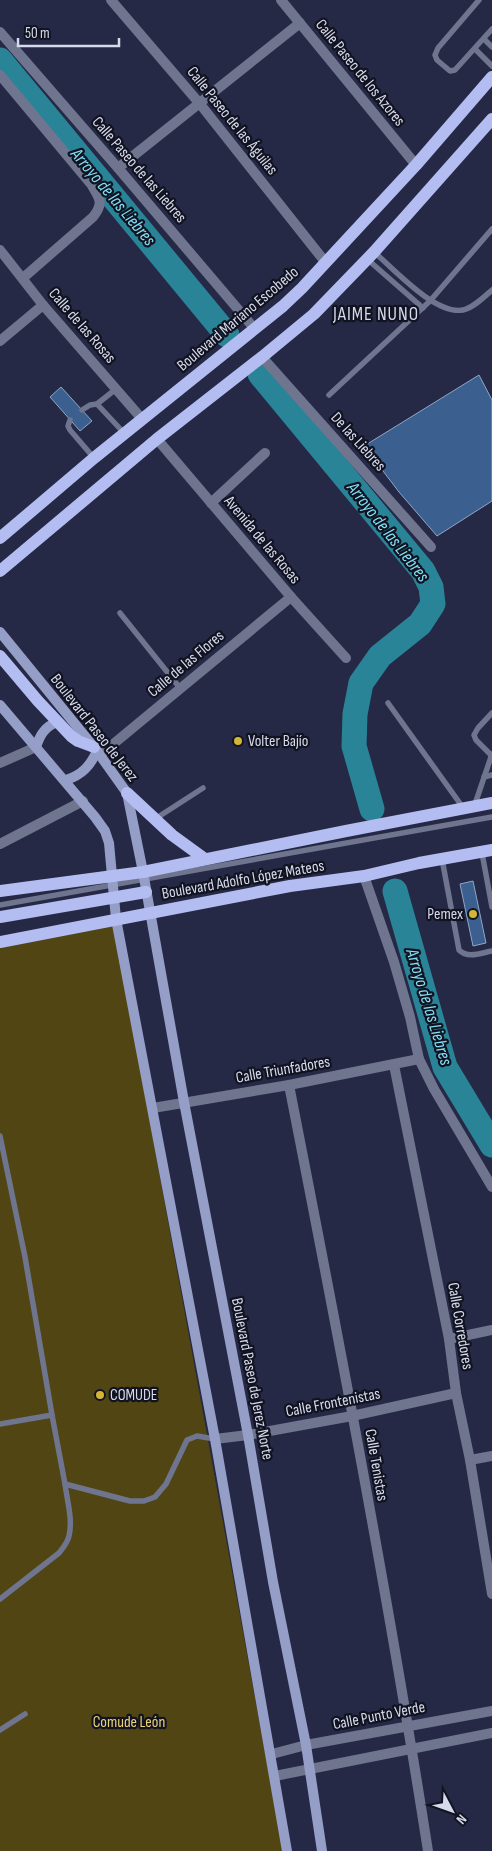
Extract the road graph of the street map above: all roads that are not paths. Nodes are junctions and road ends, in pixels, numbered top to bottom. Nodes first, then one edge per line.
1 (111, 0) edge
2 (281, 0) edge
3 (479, 0) edge
4 (300, 23) junction
5 (492, 29) edge
6 (0, 32) edge
7 (484, 39) junction
8 (492, 47) edge
9 (475, 49) junction
10 (492, 66) edge
11 (0, 76) edge
12 (492, 77) edge
13 (200, 104) junction
14 (492, 119) edge
15 (416, 165) junction
16 (118, 168) junction
17 (492, 229) edge
18 (0, 250) edge
19 (370, 256) junction
20 (326, 263) junction
21 (23, 278) junction
22 (492, 290) edge
23 (430, 301) junction
24 (43, 304) junction
25 (423, 308) junction
26 (254, 328) junction
27 (0, 341) edge
28 (262, 357) junction
29 (116, 389) junction
30 (329, 395) dead end
31 (98, 404) junction
32 (82, 410) dead end
33 (142, 419) junction
34 (70, 420) dead end
35 (124, 433) junction
36 (157, 439) junction
37 (265, 453) dead end
38 (94, 458) junction
39 (211, 502) junction
40 (0, 538) edge
41 (431, 548) dead end
42 (0, 571) edge
43 (291, 597) junction
44 (120, 613) dead end
45 (0, 632) edge
46 (0, 656) edge
47 (346, 658) dead end
48 (180, 688) junction
49 (388, 703) dead end
50 (0, 705) edge
51 (492, 714) edge
52 (58, 722) junction
53 (36, 747) junction
54 (97, 751) junction
55 (492, 754) edge
56 (0, 763) edge
57 (492, 775) edge
58 (484, 776) junction
59 (66, 780) junction
60 (202, 788) dead end
61 (127, 793) junction
62 (82, 801) junction
63 (492, 804) edge
64 (469, 808) junction
65 (492, 817) edge
66 (155, 819) junction
67 (0, 844) edge
68 (487, 851) edge
69 (205, 859) junction
70 (442, 859) junction
71 (364, 876) junction
72 (145, 881) junction
73 (113, 887) junction
74 (0, 891) edge
75 (0, 905) edge
76 (492, 907) edge
77 (150, 913) junction
78 (0, 917) edge
79 (116, 919) junction
80 (0, 942) edge
81 (492, 951) edge
82 (419, 1059) junction
83 (394, 1065) junction
84 (289, 1085) junction
85 (184, 1102) junction
86 (153, 1108) junction
87 (0, 1136) edge
88 (9, 1179) junction
89 (0, 1181) edge
90 (492, 1187) edge
91 (492, 1330) edge
92 (449, 1339) junction
93 (456, 1394) junction
94 (52, 1415) junction
95 (352, 1416) junction
96 (0, 1424) edge
97 (248, 1435) junction
98 (215, 1439) junction
99 (492, 1456) edge
100 (470, 1460) junction
101 (65, 1484) junction
102 (491, 1580) edge
103 (492, 1594) edge
104 (0, 1599) edge
105 (492, 1711) edge
106 (25, 1714) dead end
107 (409, 1726) junction
108 (0, 1730) edge
109 (492, 1733) edge
110 (306, 1745) junction
111 (412, 1748) junction
112 (272, 1754) junction
113 (309, 1770) junction
114 (275, 1776) junction
115 (287, 1851) edge
116 (322, 1851) edge
117 (428, 1851) edge

1 - 13 street, Calle Paseo de las Águilas
2 - 4 street, Calle Paseo de los Azores
3 - 9 lane
4 - 13 street
4 - 15 street, Calle Paseo de los Azores
5 - 7 lane
6 - 16 street, Calle Paseo de las Liebres
7 - 8 lane
7 - 9 lane
9 - 10 lane
11 - 21 street
12 - 15 main road, Boulevard Mariano Escobedo
13 - 16 street
13 - 20 street, Calle Paseo de las Águilas
14 - 19 main road
15 - 20 main road, Boulevard Mariano Escobedo
16 - 26 street, Calle Paseo de las Liebres
17 - 23 lane
18 - 21 street, Calle de las Rosas
19 - 23 lane
19 - 25 lane
19 - 28 main road
20 - 26 main road, Boulevard Mariano Escobedo
21 - 24 street, Calle de las Rosas
22 - 23 lane
23 - 25 lane
24 - 27 street
24 - 29 street, Calle de las Rosas
25 - 30 lane
26 - 33 main road, Boulevard Mariano Escobedo
28 - 36 main road
28 - 41 street, De las Liebres
29 - 31 lane
29 - 33 street, Calle de las Rosas
31 - 32 lane
31 - 35 lane
33 - 35 main road, Boulevard Mariano Escobedo
34 - 38 lane
35 - 38 main road, Boulevard Mariano Escobedo
36 - 39 street, Avenida de las Rosas
36 - 42 main road
37 - 39 street
38 - 40 main road, Boulevard Mariano Escobedo
39 - 43 street, Avenida de las Rosas
43 - 47 street, Avenida de las Rosas
43 - 48 street, Calle de las Flores
44 - 48 lane
45 - 54 main road, Boulevard Paseo de Jerez
46 - 52 main road
48 - 54 street, Calle de las Flores
49 - 64 lane
50 - 53 main road
51 - 55 lane
52 - 53 main road
52 - 54 main road
53 - 56 street
53 - 59 main road
54 - 59 main road
54 - 61 main road, Boulevard Paseo de Jerez
55 - 58 lane
57 - 58 lane
58 - 64 lane
59 - 62 main road
60 - 66 lane
61 - 66 main road
61 - 72 main road, Boulevard Paseo de Jerez
62 - 67 street
62 - 73 main road
63 - 64 main road, Boulevard Adolfo López Mateos
64 - 69 main road, Boulevard Adolfo López Mateos
65 - 72 lane
66 - 69 main road
68 - 70 main road, Boulevard Adolfo López Mateos
68 - 76 lane
69 - 72 main road, Boulevard Adolfo López Mateos
70 - 71 main road, Boulevard Adolfo López Mateos
70 - 81 lane
71 - 77 main road, Boulevard Adolfo López Mateos
71 - 82 street
72 - 73 main road, Boulevard Adolfo López Mateos
72 - 73 main road
72 - 77 main road, Boulevard Paseo de Jerez
73 - 74 main road, Boulevard Adolfo López Mateos
73 - 75 lane
73 - 78 main road
73 - 79 main road
77 - 79 main road, Boulevard Adolfo López Mateos
77 - 85 main road, Boulevard Paseo de Jerez Norte
79 - 80 main road, Boulevard Adolfo López Mateos
79 - 86 main road
82 - 83 street, Calle Triunfadores
82 - 90 street
83 - 84 street, Calle Triunfadores
83 - 92 street, Calle Corredores
84 - 85 street, Calle Triunfadores
84 - 95 street, Calle Tenistas
85 - 86 street, Calle Triunfadores
85 - 97 main road, Boulevard Paseo de Jerez Norte
86 - 98 main road
87 - 88 lane
88 - 89 lane
88 - 94 lane
91 - 92 street
92 - 93 street, Calle Corredores
93 - 95 street, Calle Frontenistas
93 - 100 street, Calle Corredores
94 - 96 lane
94 - 101 lane
95 - 97 street, Calle Frontenistas
95 - 107 street, Calle Tenistas
97 - 98 street, Calle Frontenistas
97 - 110 main road, Boulevard Paseo de Jerez Norte
98 - 101 lane
98 - 112 main road
99 - 100 street
100 - 102 street, Calle Corredores
101 - 104 lane
102 - 103 street, Calle Corredores
105 - 107 street, Calle Punto Verde
106 - 108 lane
107 - 110 street, Calle Punto Verde
107 - 111 street, Calle Tenistas
109 - 111 street
110 - 112 street, Calle Punto Verde
110 - 113 main road, Boulevard Paseo de Jerez Norte
111 - 113 street
111 - 117 street, Calle Tenistas
112 - 114 main road
113 - 114 street
113 - 116 main road, Boulevard Paseo de Jerez Norte
114 - 115 main road

